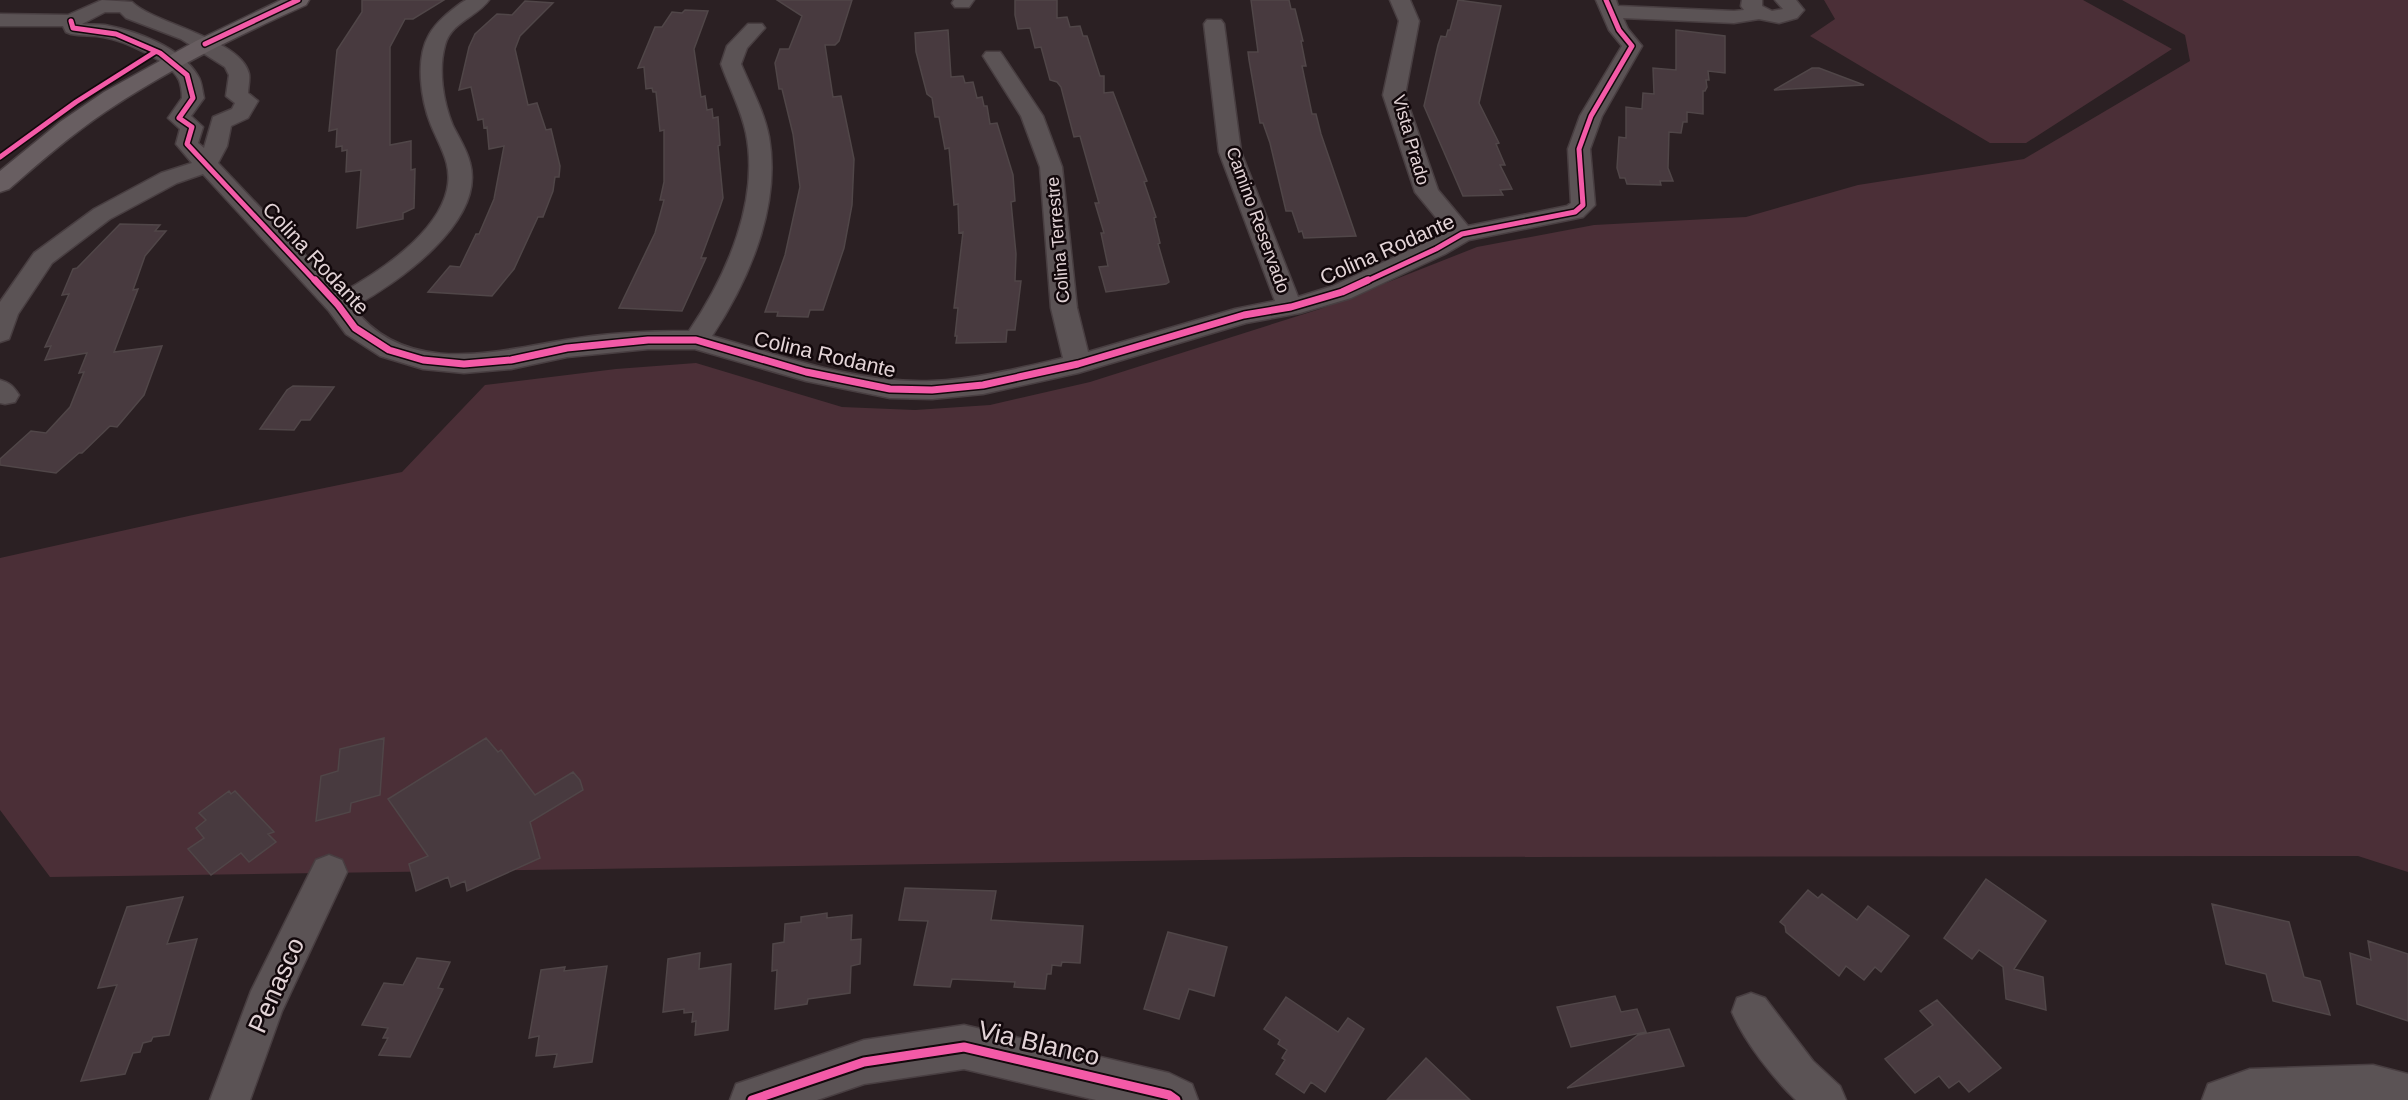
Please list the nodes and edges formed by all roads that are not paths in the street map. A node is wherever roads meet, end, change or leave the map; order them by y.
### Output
1 (265, 0) edge
2 (298, 0) edge
3 (479, 0) edge
4 (1400, 0) edge
5 (1785, 0) edge
6 (1608, 5) edge
7 (1756, 6) edge
8 (0, 10) edge
9 (92, 10) junction
10 (0, 20) edge
11 (71, 21) junction
12 (1214, 24) dead end
13 (755, 28) dead end
14 (197, 40) junction
15 (164, 57) junction
16 (993, 57) dead end
17 (221, 122) junction
18 (192, 127) junction
19 (0, 157) edge
20 (206, 166) junction
21 (0, 184) edge
22 (1462, 234) junction
23 (338, 305) junction
24 (1291, 307) junction
25 (0, 333) edge
26 (696, 340) junction
27 (1078, 364) junction
28 (329, 872) dead end
29 (1751, 1011) dead end
30 (2408, 1096) edge
31 (230, 1100) edge
32 (752, 1100) edge
33 (1176, 1100) edge
34 (1826, 1100) edge
35 (2224, 1100) edge

1 - 14 main road
2 - 14 main road
3 - 23 street
4 - 22 street, Vista Prado
5 - 7 street, Colina Rodante
6 - 7 street, Colina Rodante
6 - 22 street, Colina Rodante
8 - 9 street
9 - 11 street
9 - 14 street
10 - 11 street
11 - 15 street
12 - 24 street, Camino Reservado
13 - 26 street
14 - 15 main road
14 - 17 street
15 - 18 street, Colina Rodante
15 - 19 main road
15 - 21 main road
16 - 27 street, Colina Terrestre
17 - 18 street
17 - 20 street
18 - 20 street, Colina Rodante
20 - 23 street, Colina Rodante
20 - 25 street
22 - 24 street, Colina Rodante
23 - 26 street, Colina Rodante
24 - 27 street, Colina Rodante
26 - 27 street, Colina Rodante
28 - 31 street, Penasco
29 - 34 street
30 - 35 street
32 - 33 street, Via Blanco

